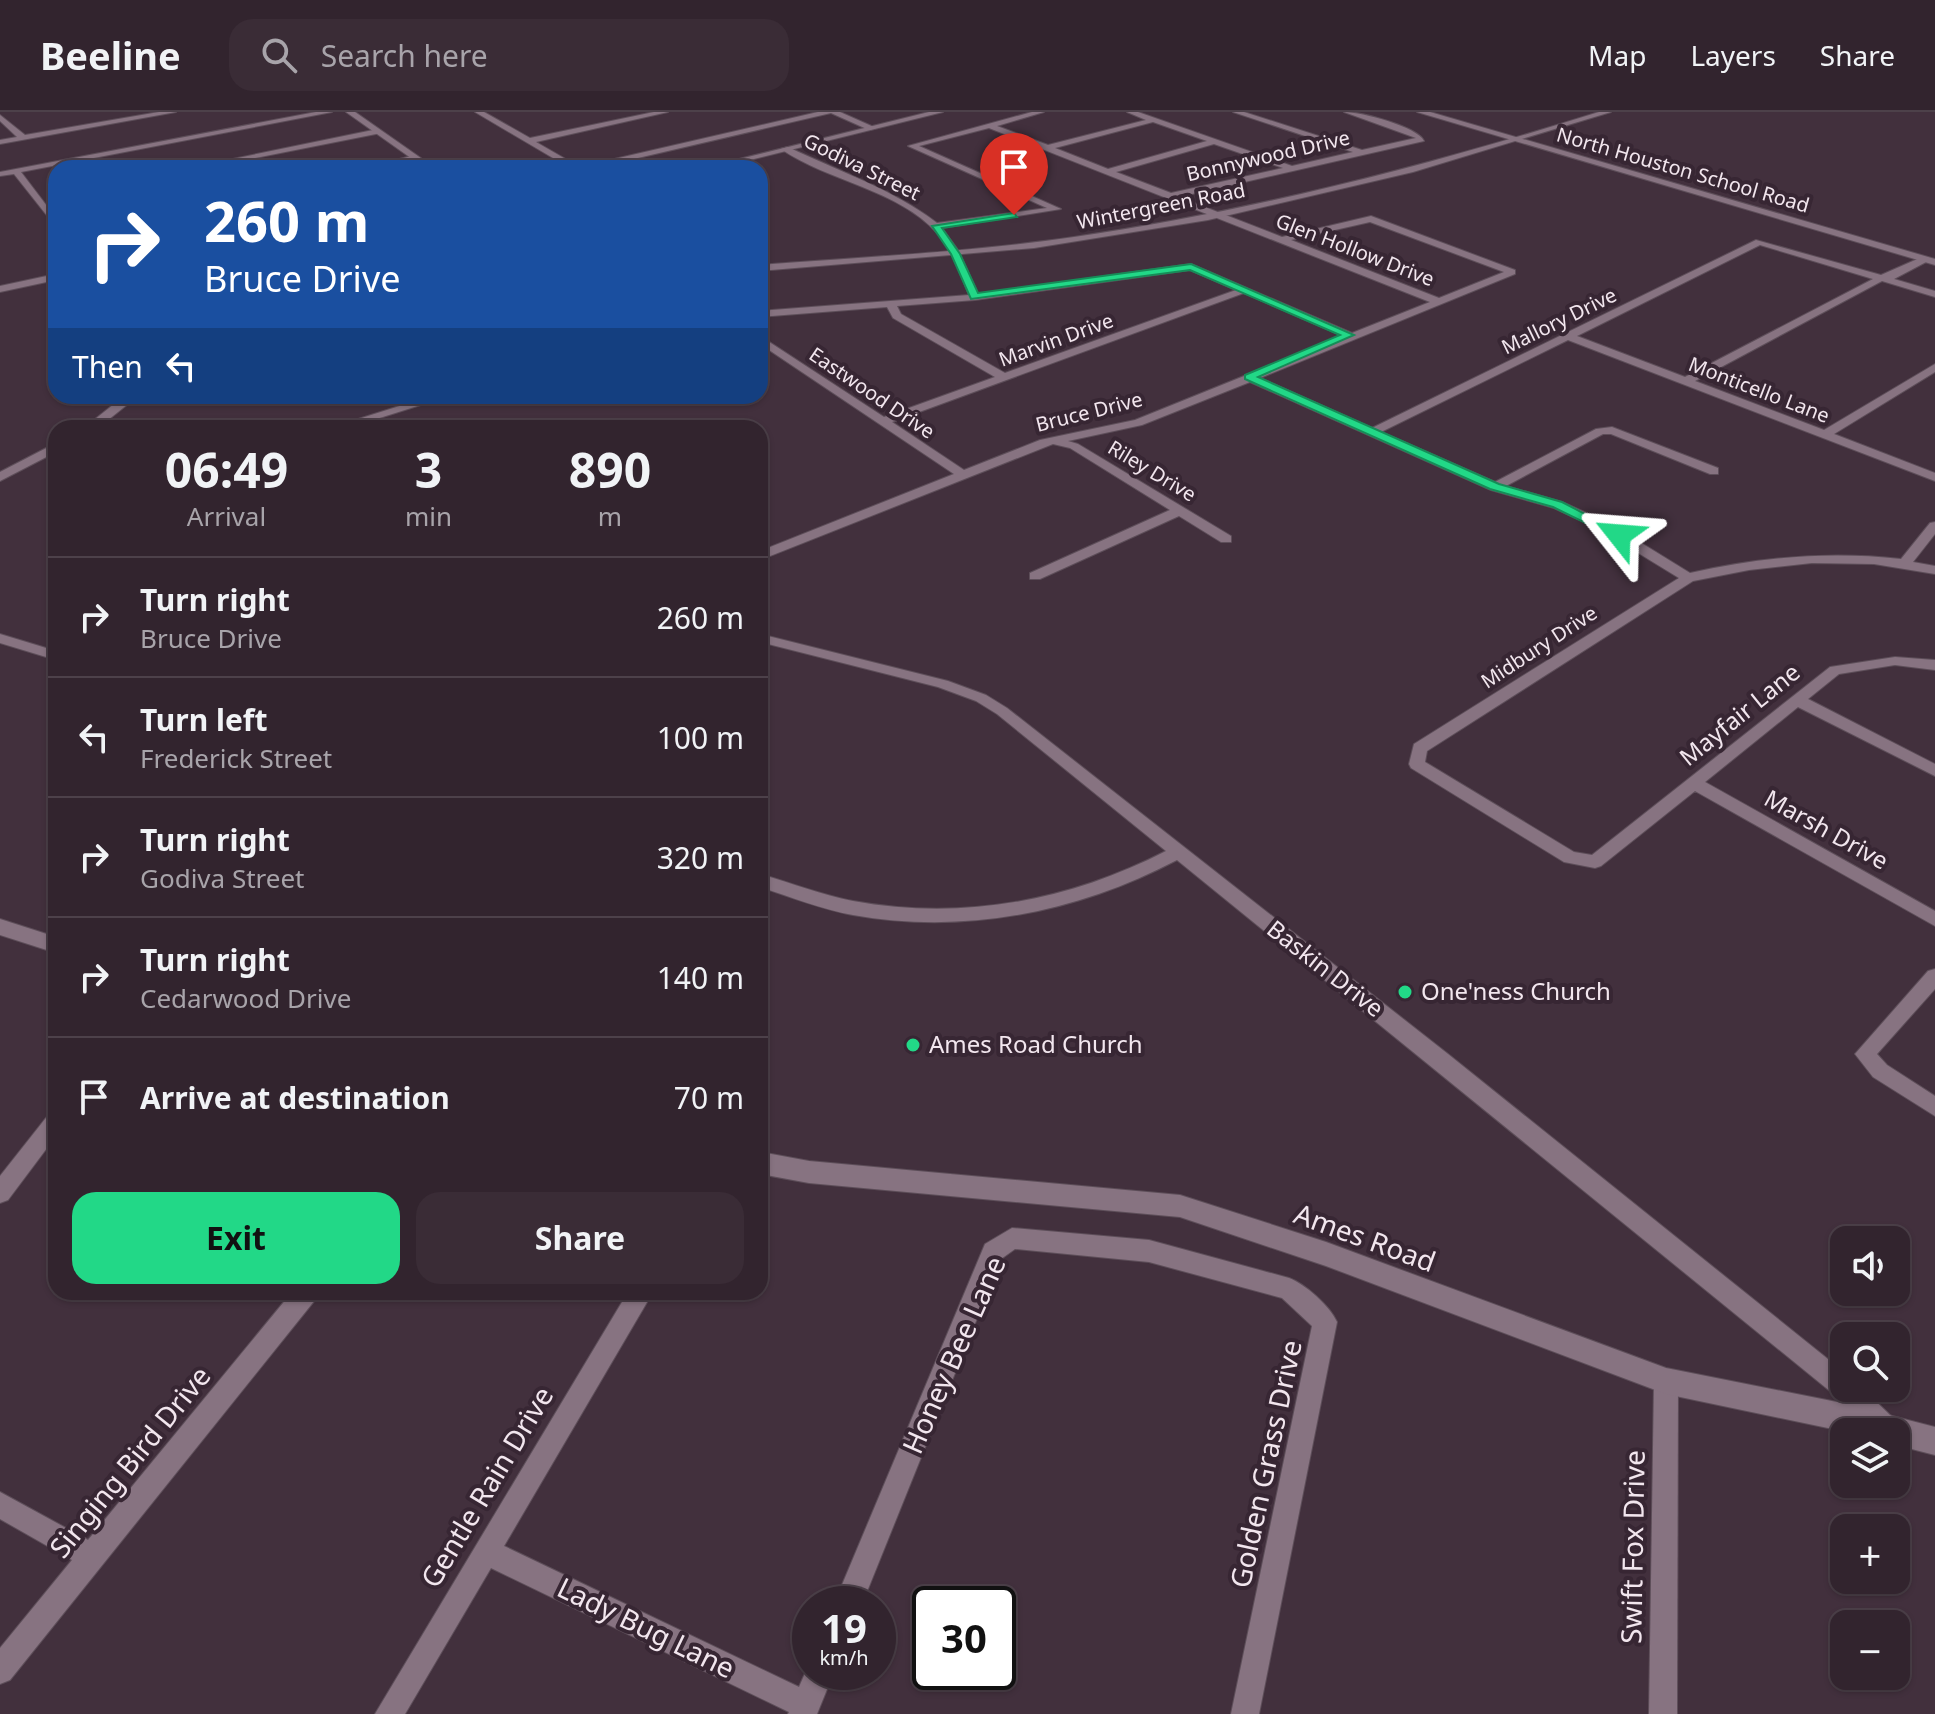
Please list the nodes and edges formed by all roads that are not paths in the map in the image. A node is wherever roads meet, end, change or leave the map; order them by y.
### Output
1 (113, 112) edge
2 (172, 112) edge
3 (328, 112) edge
4 (350, 112) edge
5 (503, 112) edge
6 (664, 112) edge
7 (831, 112) edge
8 (939, 112) edge
9 (1040, 112) edge
10 (1131, 112) edge
11 (1237, 112) edge
12 (1348, 112) edge
13 (1421, 112) edge
14 (1442, 112) edge
15 (1607, 112) edge
16 (482, 114) edge
17 (0, 117) edge
18 (1153, 120) junction
19 (122, 121) junction
20 (989, 125) junction
21 (872, 128) junction
22 (378, 131) junction
23 (23, 138) junction
24 (1529, 138) junction
25 (1513, 139) junction
26 (528, 141) junction
27 (1215, 141) junction
28 (0, 142) edge
29 (1046, 148) junction
30 (785, 149) junction
31 (1363, 153) junction
32 (416, 157) junction
33 (74, 160) edge
34 (233, 160) edge
35 (402, 160) edge
36 (420, 160) edge
37 (562, 160) edge
38 (619, 160) edge
39 (740, 160) edge
40 (48, 165) edge
41 (1294, 169) junction
42 (16, 171) junction
43 (1107, 172) junction
44 (0, 174) edge
45 (1170, 196) junction
46 (48, 209) edge
47 (1215, 214) junction
48 (936, 226) junction
49 (1281, 240) junction
50 (955, 254) junction
51 (1928, 256) edge
52 (768, 267) edge
53 (1881, 278) junction
54 (48, 279) edge
55 (0, 289) edge
56 (1244, 290) junction
57 (1935, 294) edge
58 (975, 297) junction
59 (1440, 302) junction
60 (890, 303) junction
61 (768, 313) edge
62 (1349, 335) junction
63 (1571, 337) junction
64 (768, 344) edge
65 (1935, 367) edge
66 (1249, 377) junction
67 (1005, 378) junction
68 (1686, 381) junction
69 (122, 404) edge
70 (416, 404) edge
71 (100, 420) edge
72 (363, 420) edge
73 (881, 422) junction
74 (1374, 431) junction
75 (1825, 435) junction
76 (1056, 441) junction
77 (48, 453) edge
78 (1714, 471) dead end
79 (964, 475) junction
80 (0, 477) edge
81 (1935, 477) edge
82 (1495, 487) junction
83 (1179, 511) junction
84 (1935, 526) edge
85 (1226, 539) dead end
86 (768, 553) edge
87 (1906, 562) junction
88 (1935, 570) edge
89 (1035, 576) dead end
90 (1688, 578) junction
91 (0, 638) edge
92 (768, 640) edge
93 (48, 653) edge
94 (1935, 665) edge
95 (1797, 700) junction
96 (1935, 771) edge
97 (1694, 783) junction
98 (1176, 853) junction
99 (1595, 862) joint
100 (768, 882) edge
101 (1935, 919) edge
102 (0, 927) edge
103 (48, 942) edge
104 (1935, 976) edge
105 (1935, 1107) edge
106 (48, 1130) edge
107 (768, 1164) edge
108 (0, 1193) edge
109 (1149, 1251) joint
110 (301, 1300) edge
111 (636, 1300) edge
112 (1830, 1377) edge
113 (1666, 1381) junction
114 (1858, 1402) edge
115 (1841, 1418) edge
116 (1874, 1418) edge
117 (1910, 1434) edge
118 (1935, 1441) edge
119 (0, 1505) edge
120 (486, 1551) junction
121 (92, 1557) junction
122 (855, 1586) edge
123 (0, 1670) edge
124 (812, 1690) edge
125 (804, 1710) edge
126 (389, 1714) edge
127 (1245, 1714) edge
128 (1663, 1714) edge

1 - 19 street
2 - 19 street
3 - 33 street
4 - 22 street
5 - 16 street
6 - 26 street
7 - 21 street
7 - 38 street
8 - 21 street
9 - 20 street
10 - 18 street
11 - 31 street
12 - 31 street, Bonnywood Drive
13 - 25 street, North Houston School Road
14 - 24 street, North Houston School Road
15 - 24 street
16 - 26 street
17 - 23 street
18 - 27 street
18 - 29 street
19 - 23 street
20 - 29 street, Glen Hollow Drive
20 - 48 street
21 - 30 street
22 - 32 street
22 - 34 street
23 - 28 street
24 - 25 street
24 - 51 street, North Houston School Road
25 - 47 street, Wintergreen Road
25 - 51 street, North Houston School Road
26 - 37 street
27 - 41 street
27 - 43 street
29 - 43 street, Glen Hollow Drive
30 - 39 street
30 - 48 street, Godiva Street
31 - 41 street, Bonnywood Drive
32 - 35 street
32 - 36 street
40 - 42 street
41 - 45 street, Bonnywood Drive
42 - 44 street
42 - 46 street
43 - 45 street, Glen Hollow Drive
45 - 47 street, Glen Hollow Drive
47 - 49 street, Glen Hollow Drive
47 - 50 street, Wintergreen Road
48 - 50 street, Godiva Street
49 - 59 street, Glen Hollow Drive
49 - 59 street, Bruce Drive
50 - 52 street, Wintergreen Road
50 - 58 street, Godiva Street
51 - 53 street
53 - 57 street
53 - 63 street, Mallory Drive
53 - 68 street
54 - 55 street
56 - 58 street
56 - 62 street
56 - 67 street, Marvin Drive
58 - 60 street
59 - 62 street, Bruce Drive
60 - 61 street
60 - 67 street
62 - 66 street, Bruce Drive
63 - 68 street, Monticello Lane
63 - 74 street, Mallory Drive
64 - 73 street, Eastwood Drive
65 - 75 street
66 - 74 street
66 - 76 street, Bruce Drive
67 - 73 street, Marvin Drive
68 - 75 street, Monticello Lane
69 - 71 street
70 - 72 street
73 - 79 street, Eastwood Drive
74 - 82 street
75 - 81 street, Monticello Lane
76 - 79 street, Bruce Drive
76 - 83 street, Riley Drive
77 - 80 street
78 - 82 street
79 - 86 street, Bruce Drive
82 - 90 street
83 - 85 street, Riley Drive
83 - 89 street
84 - 87 street
87 - 88 street, Midbury Drive
87 - 90 street, Midbury Drive
90 - 99 street, Midbury Drive
91 - 93 street
92 - 98 street, Baskin Drive
94 - 95 street, Mayfair Lane
95 - 96 street
95 - 97 street, Mayfair Lane
97 - 99 street, Mayfair Lane
97 - 101 street, Marsh Drive
98 - 100 street
98 - 112 street, Baskin Drive
102 - 103 street
104 - 105 street
106 - 108 street
107 - 113 street, Ames Road
109 - 122 street, Honey Bee Lane
109 - 127 street, Golden Grass Drive
110 - 121 street, Singing Bird Drive
111 - 120 street, Gentle Rain Drive
113 - 115 street, Ames Road
113 - 128 street, Swift Fox Drive
114 - 116 street, Baskin Drive
117 - 118 street, Ames Road
119 - 121 street
120 - 125 street, Lady Bug Lane
120 - 126 street, Gentle Rain Drive
121 - 123 street, Singing Bird Drive
124 - 125 street

